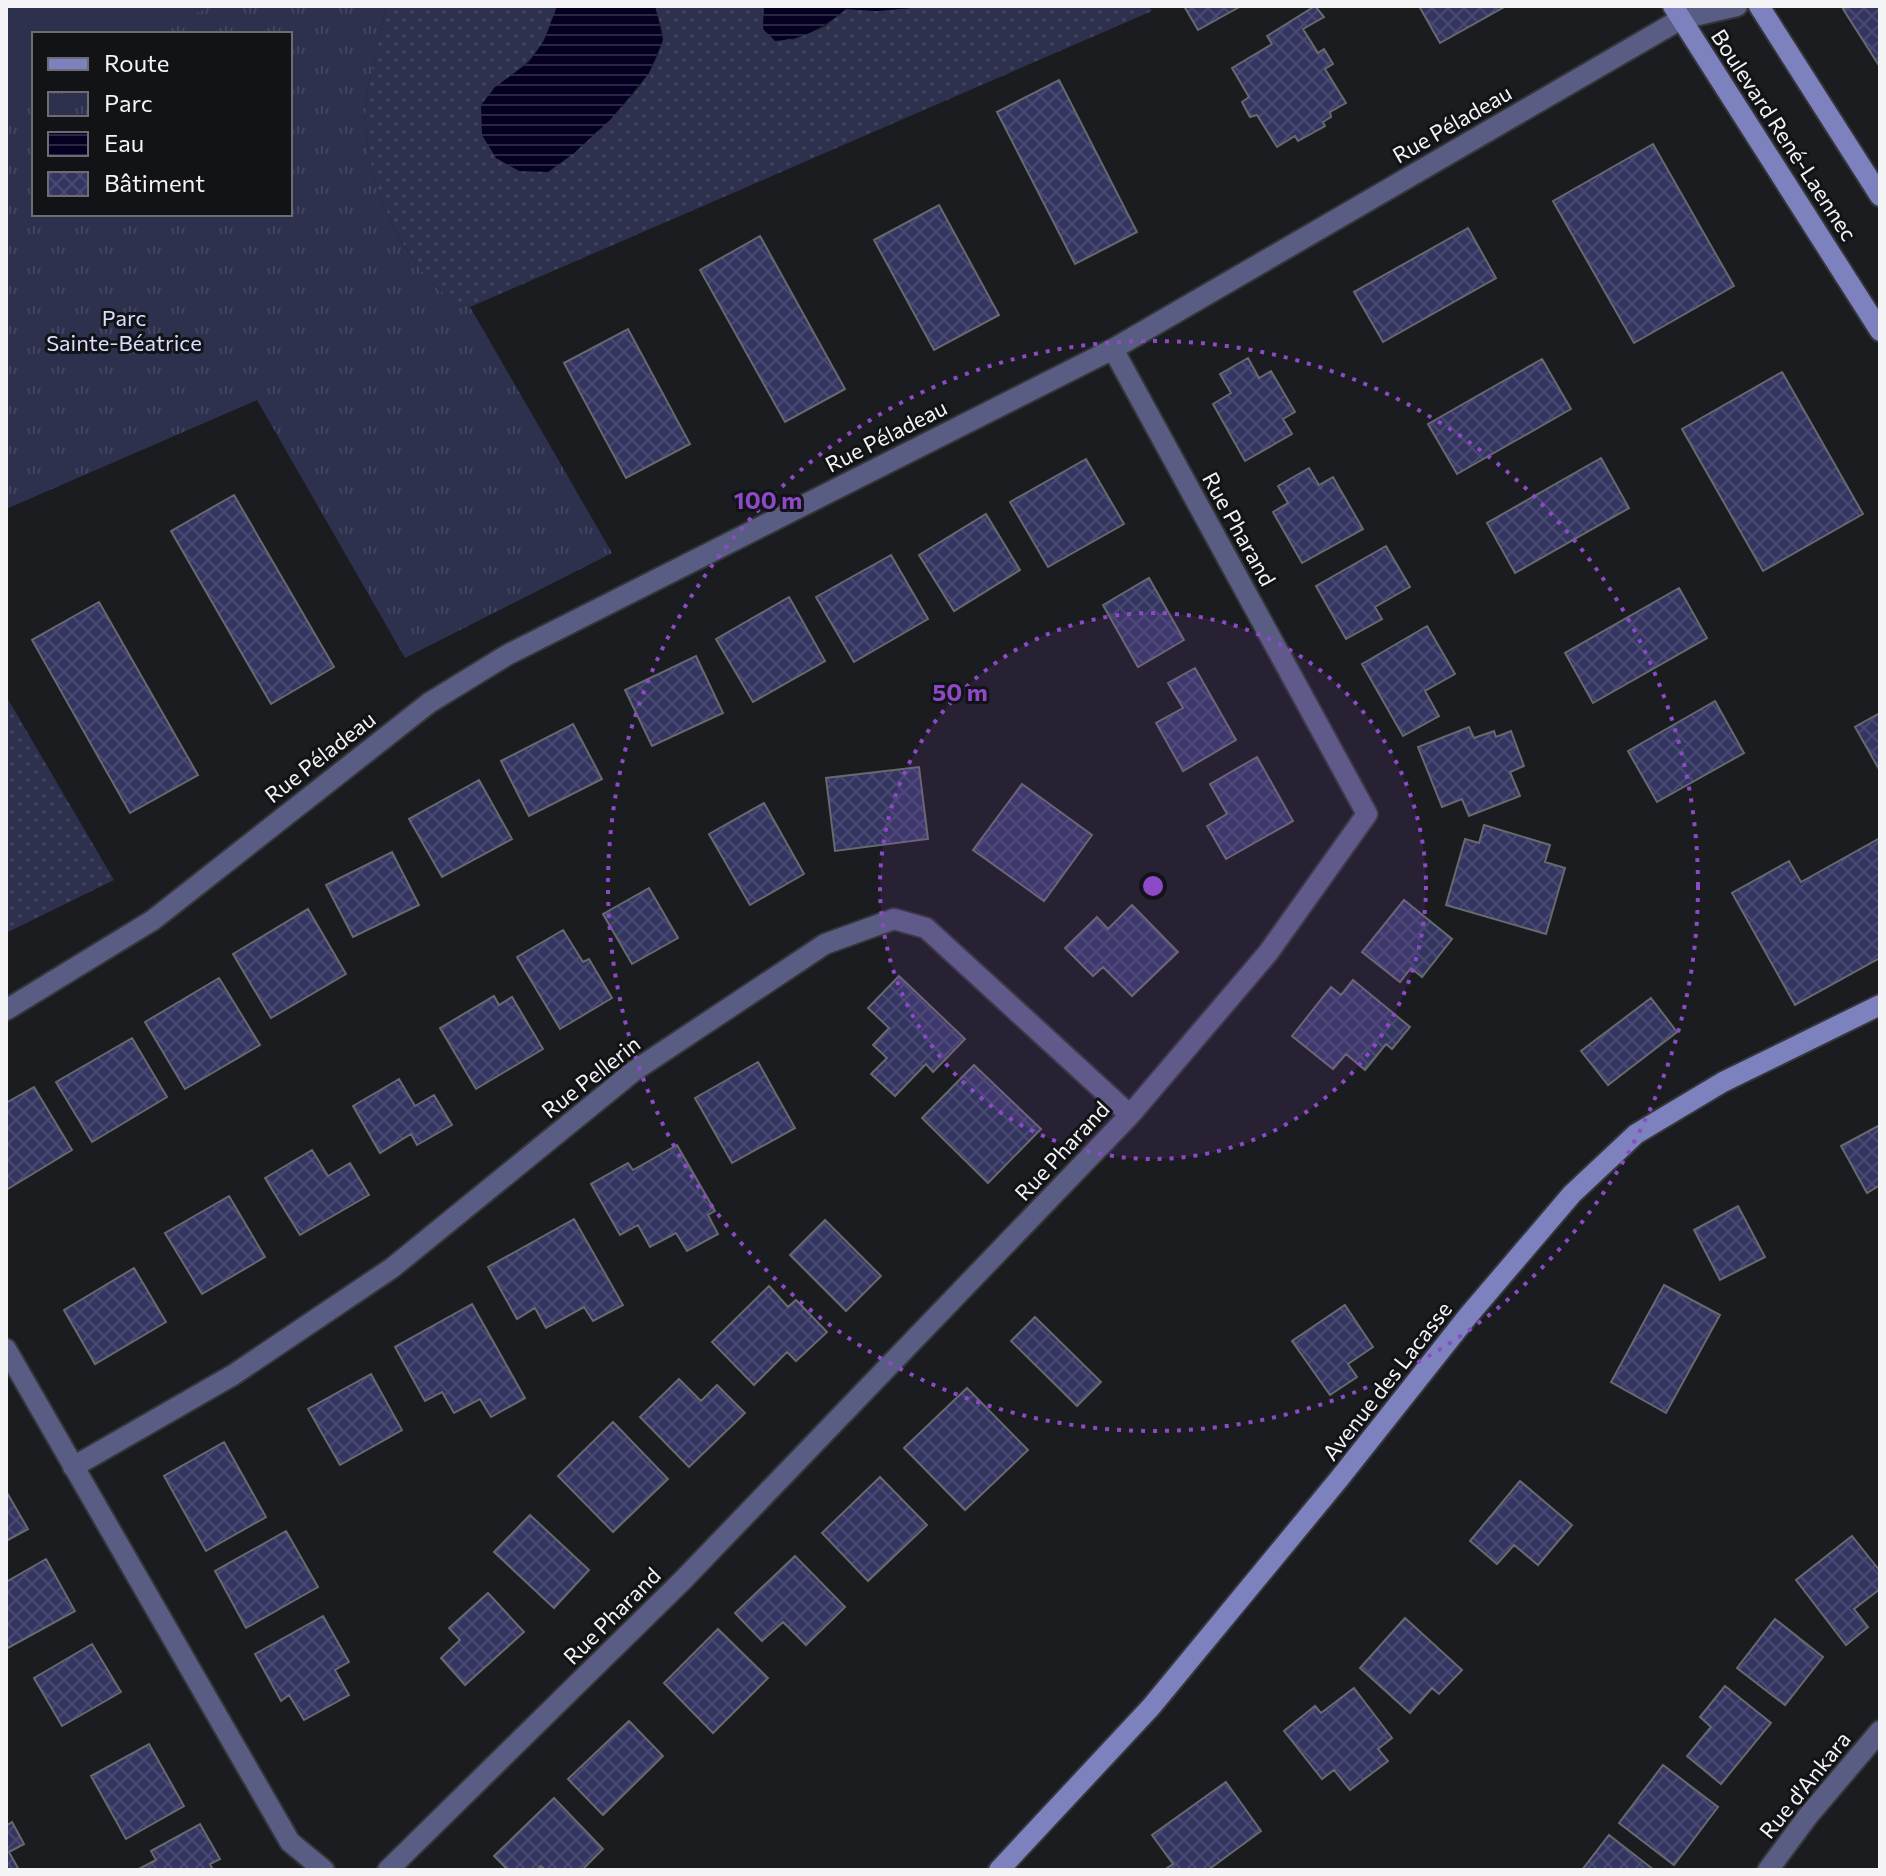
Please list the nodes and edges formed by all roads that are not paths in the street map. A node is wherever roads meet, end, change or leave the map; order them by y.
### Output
1 (1737, 6) edge
2 (1759, 6) edge
3 (1677, 12) edge
4 (1880, 196) edge
5 (1880, 331) edge
6 (1113, 349) junction
7 (1880, 1005) edge
8 (6, 1010) edge
9 (1130, 1115) junction
10 (6, 1349) edge
11 (73, 1467) junction
12 (1880, 1731) edge
13 (324, 1870) edge
14 (388, 1870) edge
15 (999, 1870) edge
16 (1768, 1870) edge

1 - 3 street, Rue Péladeau
2 - 4 street
3 - 5 street, Boulevard René-Laennec
3 - 6 street, Rue Péladeau
6 - 8 street, Rue Péladeau
6 - 9 street, Rue Pharand
7 - 15 street, Avenue des Lacasse
9 - 11 street, Rue Pellerin
9 - 14 street, Rue Pharand
10 - 11 street
11 - 13 street
12 - 16 street, Rue d'Ankara

